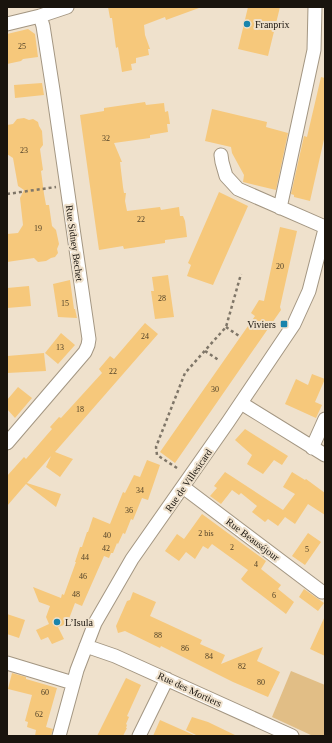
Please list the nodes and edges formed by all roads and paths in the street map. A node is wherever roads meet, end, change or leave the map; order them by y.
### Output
1 (315, 7) edge
2 (63, 8) edge
3 (40, 16) junction
4 (7, 24) edge
5 (221, 155) dead end
6 (59, 186) dead end
7 (7, 194) edge
8 (280, 208) junction
9 (325, 228) edge
10 (241, 274) dead end
11 (226, 327) junction
12 (239, 336) dead end
13 (205, 351) junction
14 (220, 361) dead end
15 (241, 403) junction
16 (325, 419) edge
17 (7, 443) edge
18 (312, 448) junction
19 (325, 456) edge
20 (177, 468) dead end
21 (183, 487) junction
22 (322, 592) dead end
23 (86, 646) junction
24 (7, 663) edge
25 (167, 679) junction
26 (73, 683) junction
27 (59, 736) edge
28 (140, 736) edge
29 (292, 736) edge

1 - 8 street
2 - 3 street
3 - 4 street
3 - 17 street, Rue Sidney Bechet
5 - 8 street
6 - 7 path
8 - 9 street
9 - 15 street, Rue de Villesicard
10 - 11 path
11 - 12 path
11 - 13 path
13 - 14 path
13 - 20 path
15 - 18 street
15 - 21 street, Rue de Villesicard
16 - 18 street
18 - 19 street
21 - 22 street, Rue Beauséjour
21 - 23 street, Rue de Villesicard
23 - 25 street, Rue des Mortiers
23 - 26 street, Rue de Villesicard
24 - 26 street
25 - 28 street
25 - 29 street, Rue des Mortiers
26 - 27 street, Rue de Villesicard

